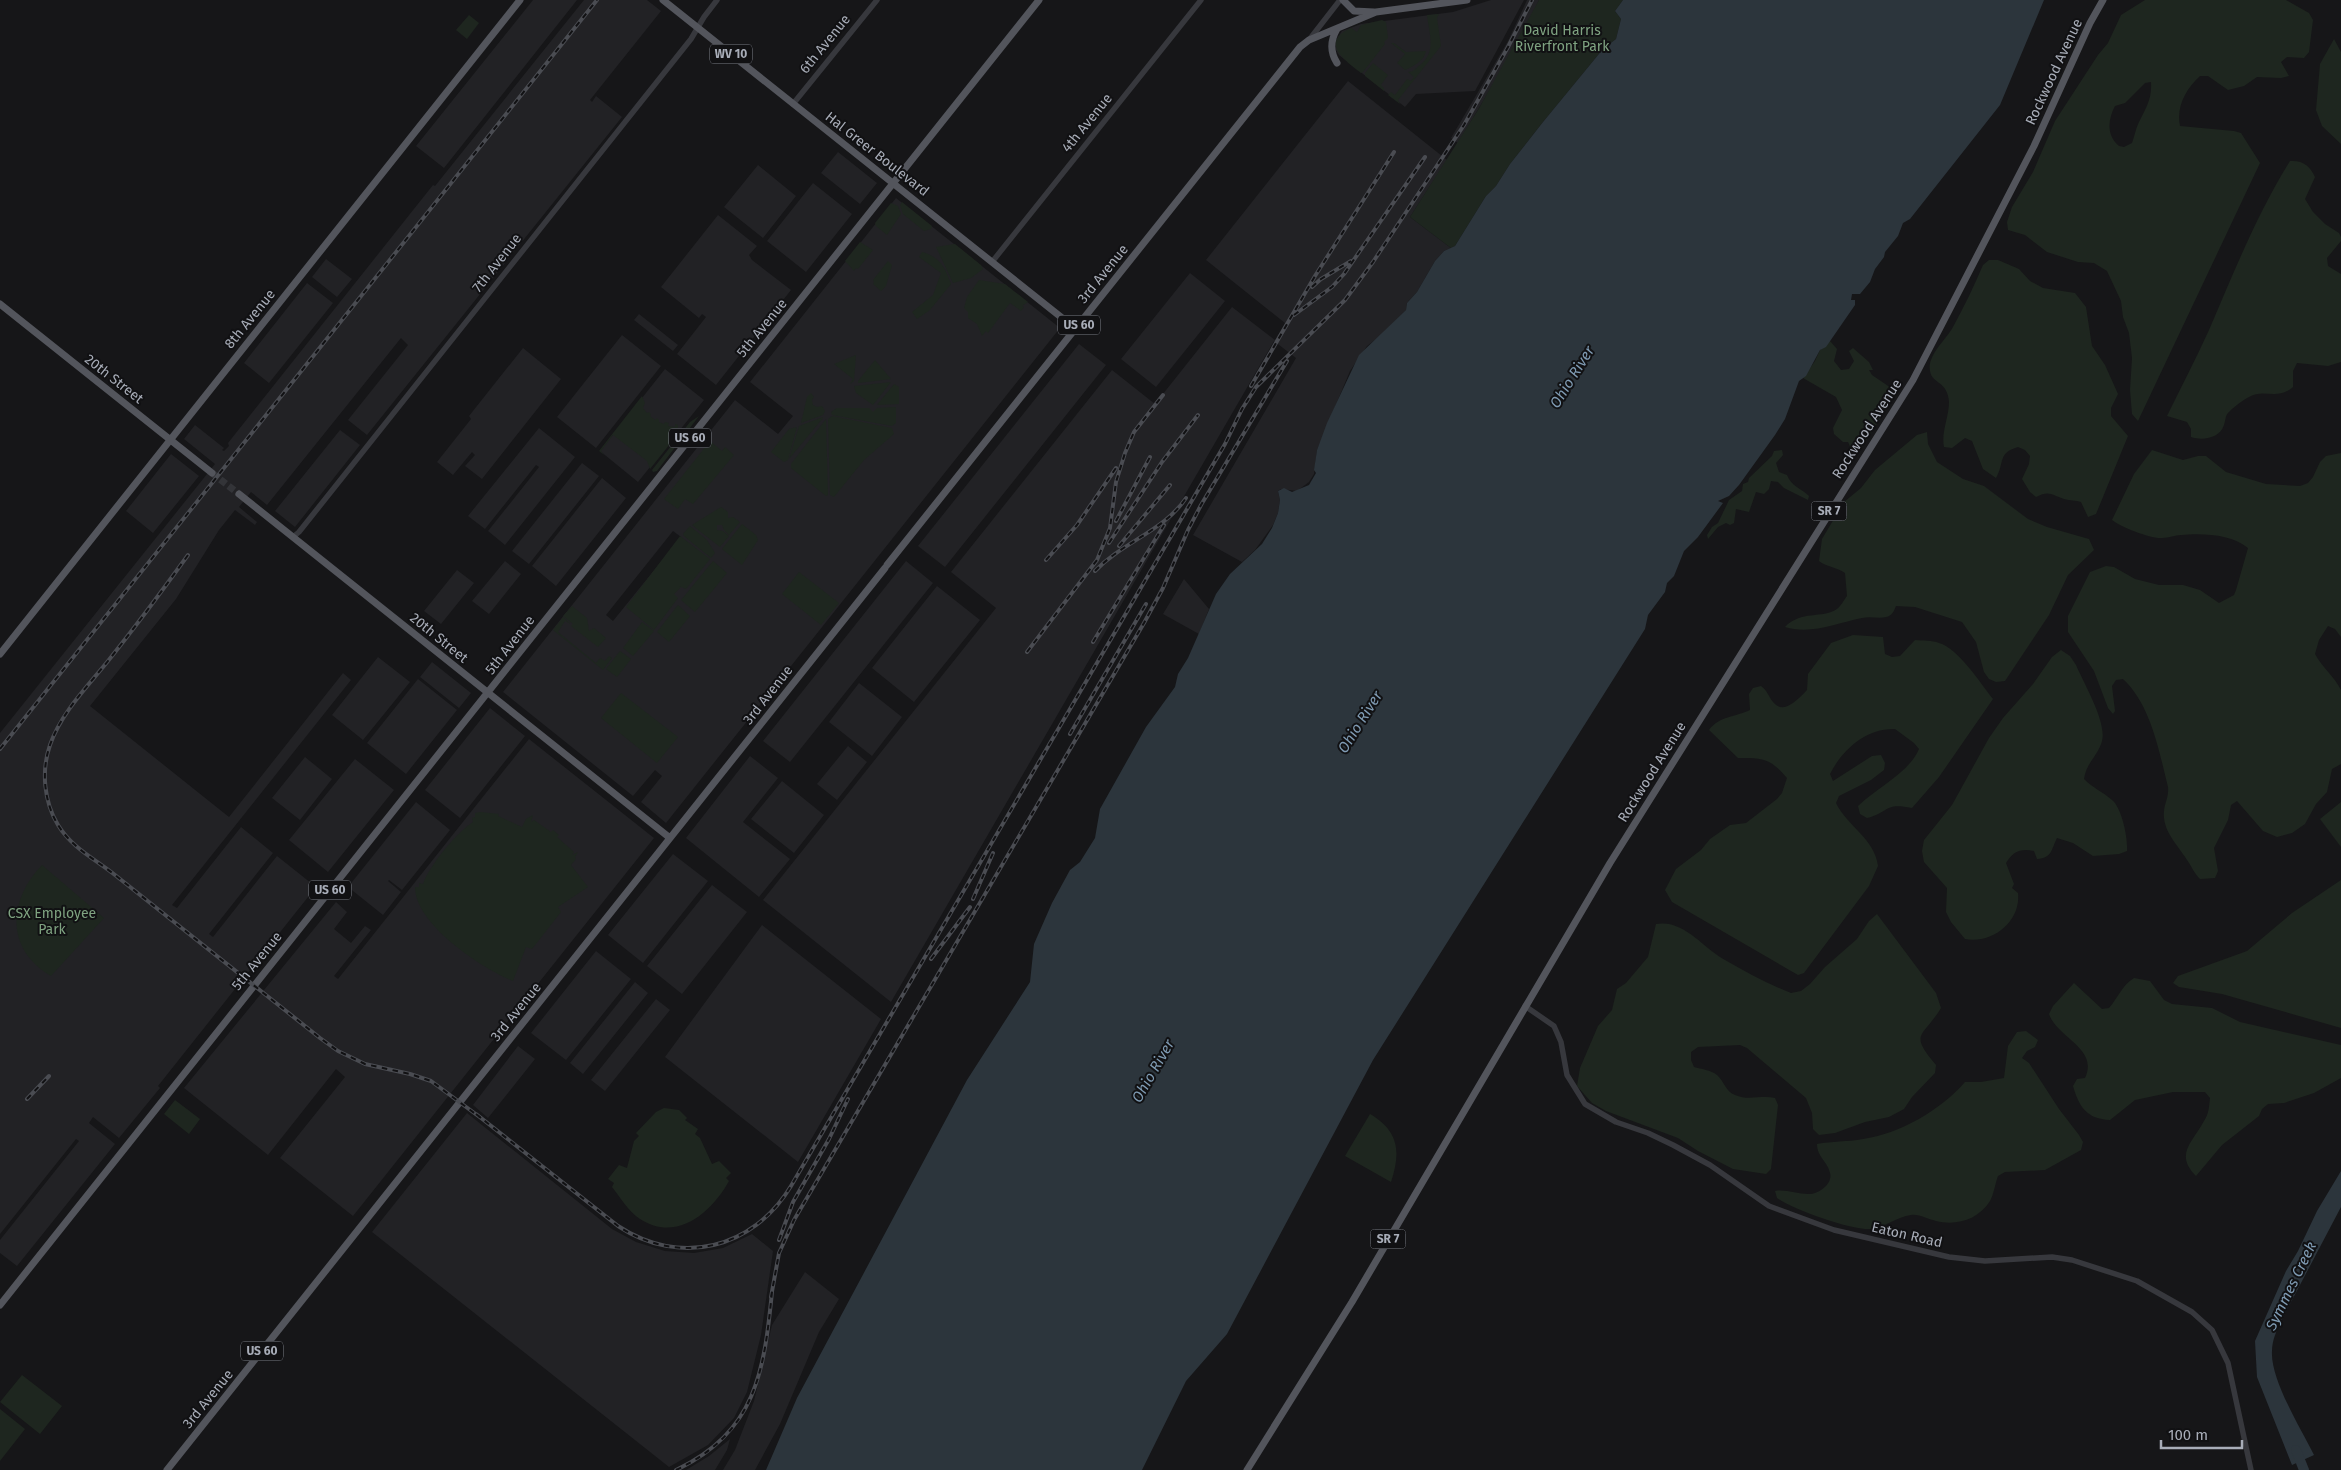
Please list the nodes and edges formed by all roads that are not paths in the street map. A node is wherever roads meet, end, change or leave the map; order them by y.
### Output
1 (520, 0) edge
2 (663, 0) edge
3 (717, 0) edge
4 (877, 0) edge
5 (1039, 0) edge
6 (1200, 0) edge
7 (1341, 0) edge
8 (1467, 0) edge
9 (2103, 0) edge
10 (1376, 12) junction
11 (697, 27) junction
12 (1337, 28) junction
13 (1309, 40) junction
14 (1338, 63) dead end
15 (793, 104) junction
16 (893, 183) junction
17 (992, 262) junction
18 (0, 304) edge
19 (1076, 328) junction
20 (170, 440) junction
21 (212, 473) tunnel mouth
22 (239, 494) tunnel mouth
23 (293, 537) junction
24 (0, 654) edge
25 (487, 693) junction
26 (670, 838) junction
27 (1525, 1006) junction
28 (0, 1305) edge
29 (167, 1470) edge
30 (1247, 1470) edge
31 (2252, 1470) edge

1 - 20 main road, 8th Avenue
2 - 11 main road, Hal Greer Boulevard / WV 10
3 - 11 street, 7th Avenue
4 - 15 street, 6th Avenue
5 - 16 main road, 5th Avenue / US 60
6 - 17 street, 4th Avenue
7 - 10 main road
7 - 13 street, 3rd Avenue
8 - 10 main road, US 60
9 - 27 main road, Rockwood Avenue / SR 7
10 - 12 main road, US 60
11 - 15 main road, Hal Greer Boulevard / WV 10
11 - 23 street, 7th Avenue
12 - 13 main road, US 60
12 - 14 main road
13 - 19 main road, 3rd Avenue / US 60
15 - 16 main road, Hal Greer Boulevard / WV 10
16 - 17 main road, Hal Greer Boulevard / WV 10
16 - 25 main road, 5th Avenue / US 60
17 - 19 main road, Hal Greer Boulevard / WV 10
18 - 20 main road, 20th Street
19 - 26 main road, 3rd Avenue / US 60
20 - 21 main road, 20th Street
20 - 24 main road, 8th Avenue
22 - 23 main road, 20th Street
23 - 25 main road, 20th Street
25 - 26 main road, 20th Street
25 - 28 main road, 5th Avenue / US 60
26 - 29 main road, 3rd Avenue / US 60
27 - 30 main road, SR 7
27 - 31 street, Eaton Road

